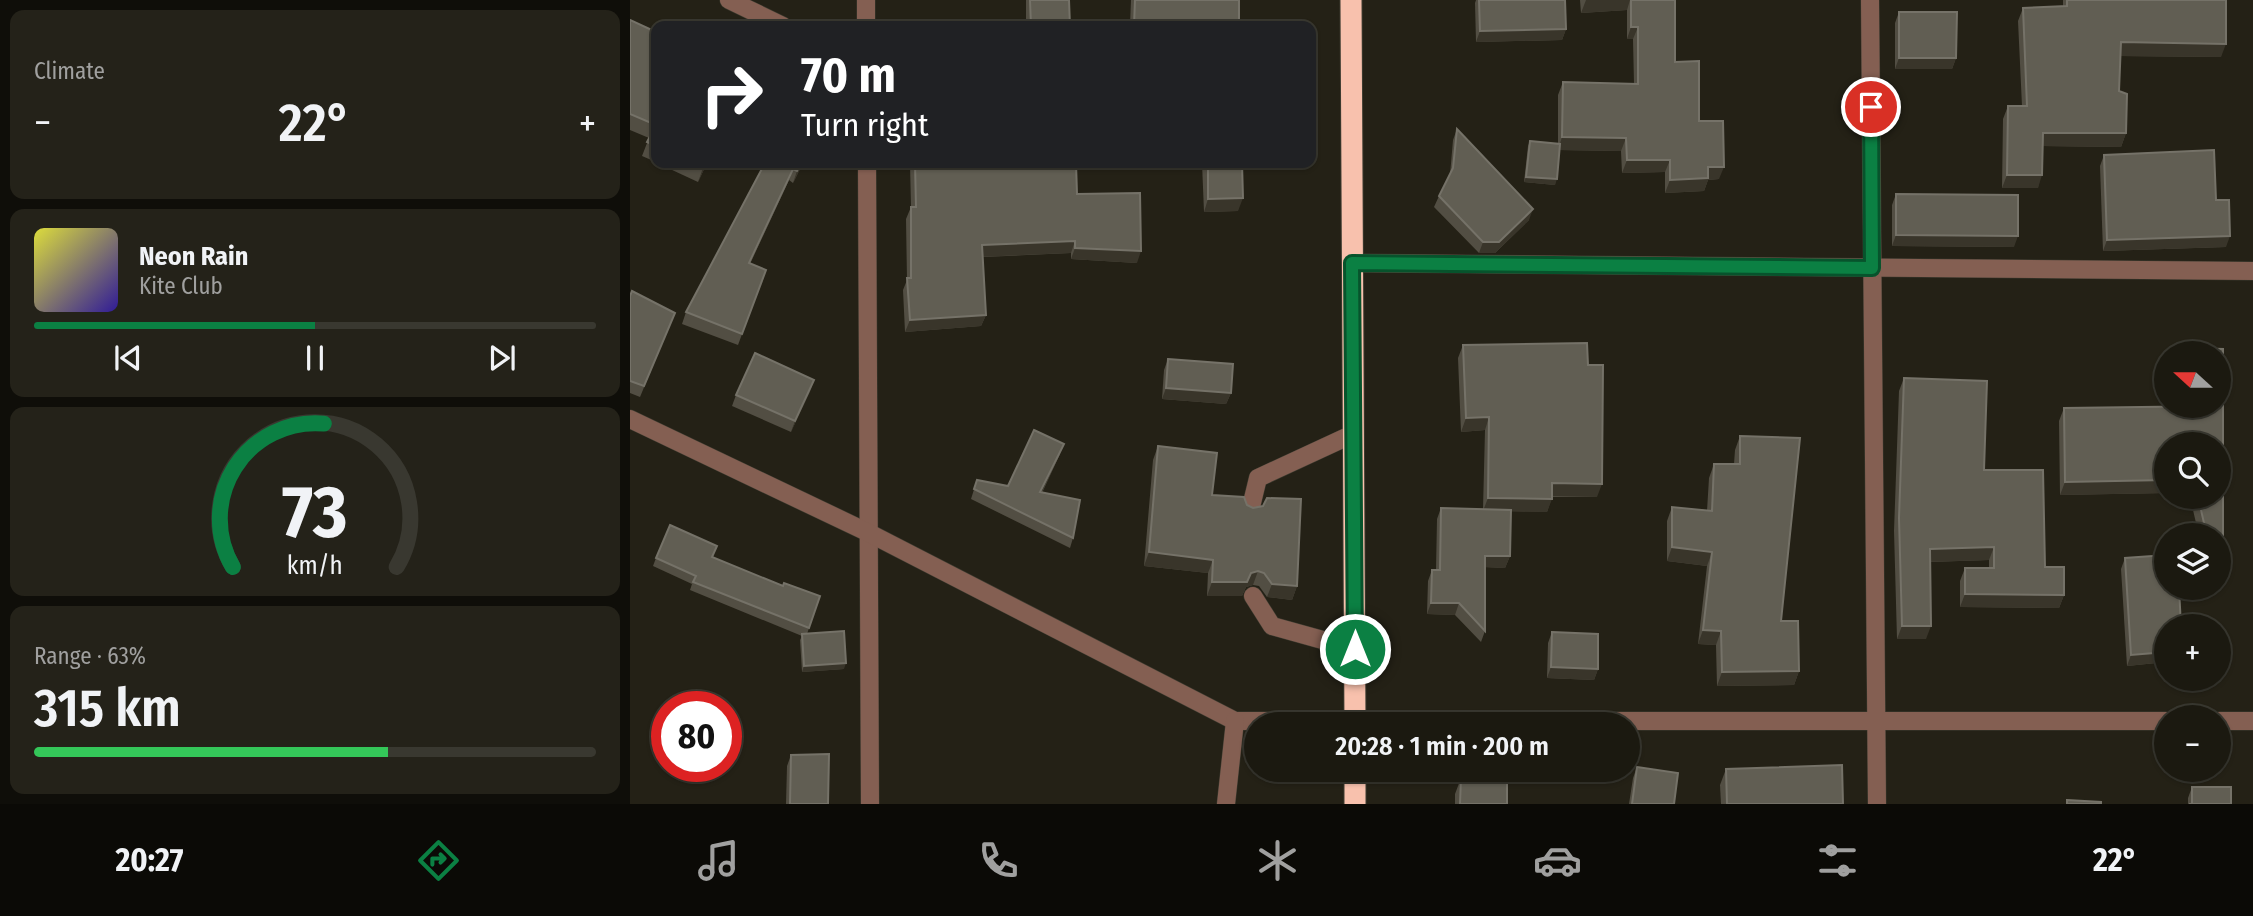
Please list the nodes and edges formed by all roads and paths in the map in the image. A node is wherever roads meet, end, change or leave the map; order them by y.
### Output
1 (729, 0) edge
2 (866, 0) edge
3 (1351, 0) edge
4 (1870, 0) edge
5 (773, 21) edge
6 (866, 21) edge
7 (867, 168) edge
8 (1352, 263) junction
9 (1872, 268) junction
10 (2253, 271) edge
11 (630, 419) edge
12 (1353, 434) junction
13 (1250, 511) edge
14 (869, 533) junction
15 (1253, 596) edge
16 (1355, 649) junction
17 (1355, 712) edge
18 (1876, 720) junction
19 (1235, 721) junction
20 (1244, 721) edge
21 (1640, 721) edge
22 (2154, 721) edge
23 (2231, 721) edge
24 (2253, 721) edge
25 (1355, 782) edge
26 (870, 804) edge
27 (1226, 804) edge
28 (1355, 804) edge
29 (1877, 804) edge

1 - 5 street
2 - 6 street
3 - 8 highway
4 - 9 street
7 - 14 street
8 - 9 street
8 - 12 highway
9 - 10 street
9 - 18 street
11 - 14 street
12 - 13 street
12 - 16 highway
14 - 19 street
14 - 26 street
15 - 16 street
16 - 17 highway
18 - 21 street
18 - 22 street
18 - 29 street
19 - 20 street
19 - 27 street
23 - 24 street
25 - 28 highway

